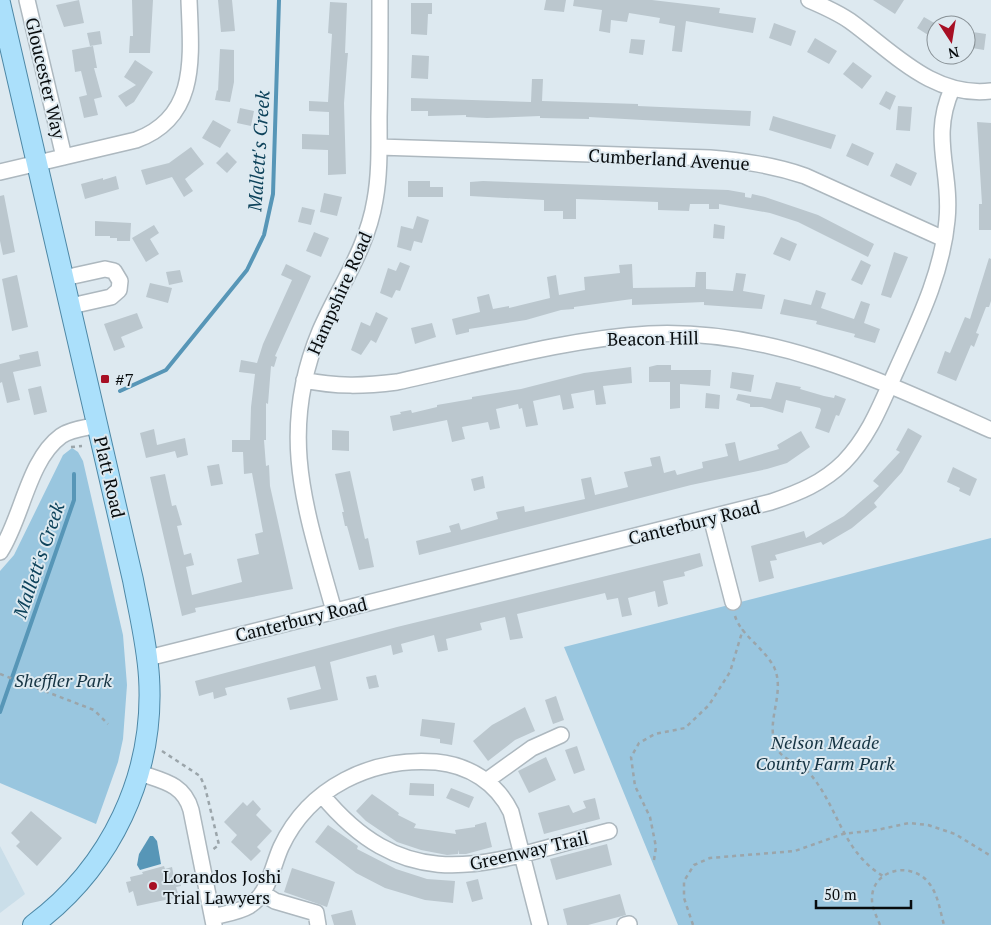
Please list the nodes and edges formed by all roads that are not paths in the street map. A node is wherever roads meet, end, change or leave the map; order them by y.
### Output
1 (27, 0) edge
2 (188, 0) edge
3 (380, 0) edge
4 (809, 0) edge
5 (0, 3) edge
6 (833, 5) edge
7 (952, 89) junction
8 (991, 91) edge
9 (379, 147) junction
10 (64, 157) junction
11 (38, 163) junction
12 (0, 172) edge
13 (944, 239) junction
14 (64, 278) junction
15 (71, 306) junction
16 (304, 380) junction
17 (891, 385) junction
18 (98, 425) junction
19 (991, 430) edge
20 (711, 517) junction
21 (0, 552) edge
22 (733, 602) road end
23 (334, 611) junction
24 (148, 658) junction
25 (561, 735) dead end
26 (140, 773) junction
27 (486, 781) junction
28 (322, 795) junction
29 (609, 830) dead end
30 (523, 853) junction
31 (262, 893) junction
32 (213, 921) edge
33 (33, 925) edge
34 (318, 925) edge
35 (540, 925) edge

1 - 10 street, Gloucester Way
2 - 10 street
3 - 9 street, Hampshire Road
4 - 6 street
5 - 11 main road, Platt Road
6 - 7 street
7 - 8 street
7 - 13 street, Canterbury Road
9 - 13 street, Cumberland Avenue
9 - 16 street, Hampshire Road
10 - 11 street
11 - 12 street
11 - 14 main road, Platt Road
13 - 17 street, Canterbury Road
14 - 15 main road, Platt Road
14 - 15 street
15 - 18 main road, Platt Road
16 - 17 street, Beacon Hill
16 - 23 street, Hampshire Road
17 - 19 street, Beacon Hill
17 - 20 street, Canterbury Road
18 - 21 street
18 - 24 main road, Platt Road
20 - 22 street
20 - 23 street, Canterbury Road
23 - 24 street, Canterbury Road
24 - 26 main road, Platt Road
25 - 27 street
26 - 32 street
26 - 33 main road, Platt Road
27 - 28 street
27 - 30 street
28 - 30 street, Greenway Trail
28 - 31 street
29 - 30 street, Greenway Trail
30 - 35 street
31 - 32 street
31 - 34 street

